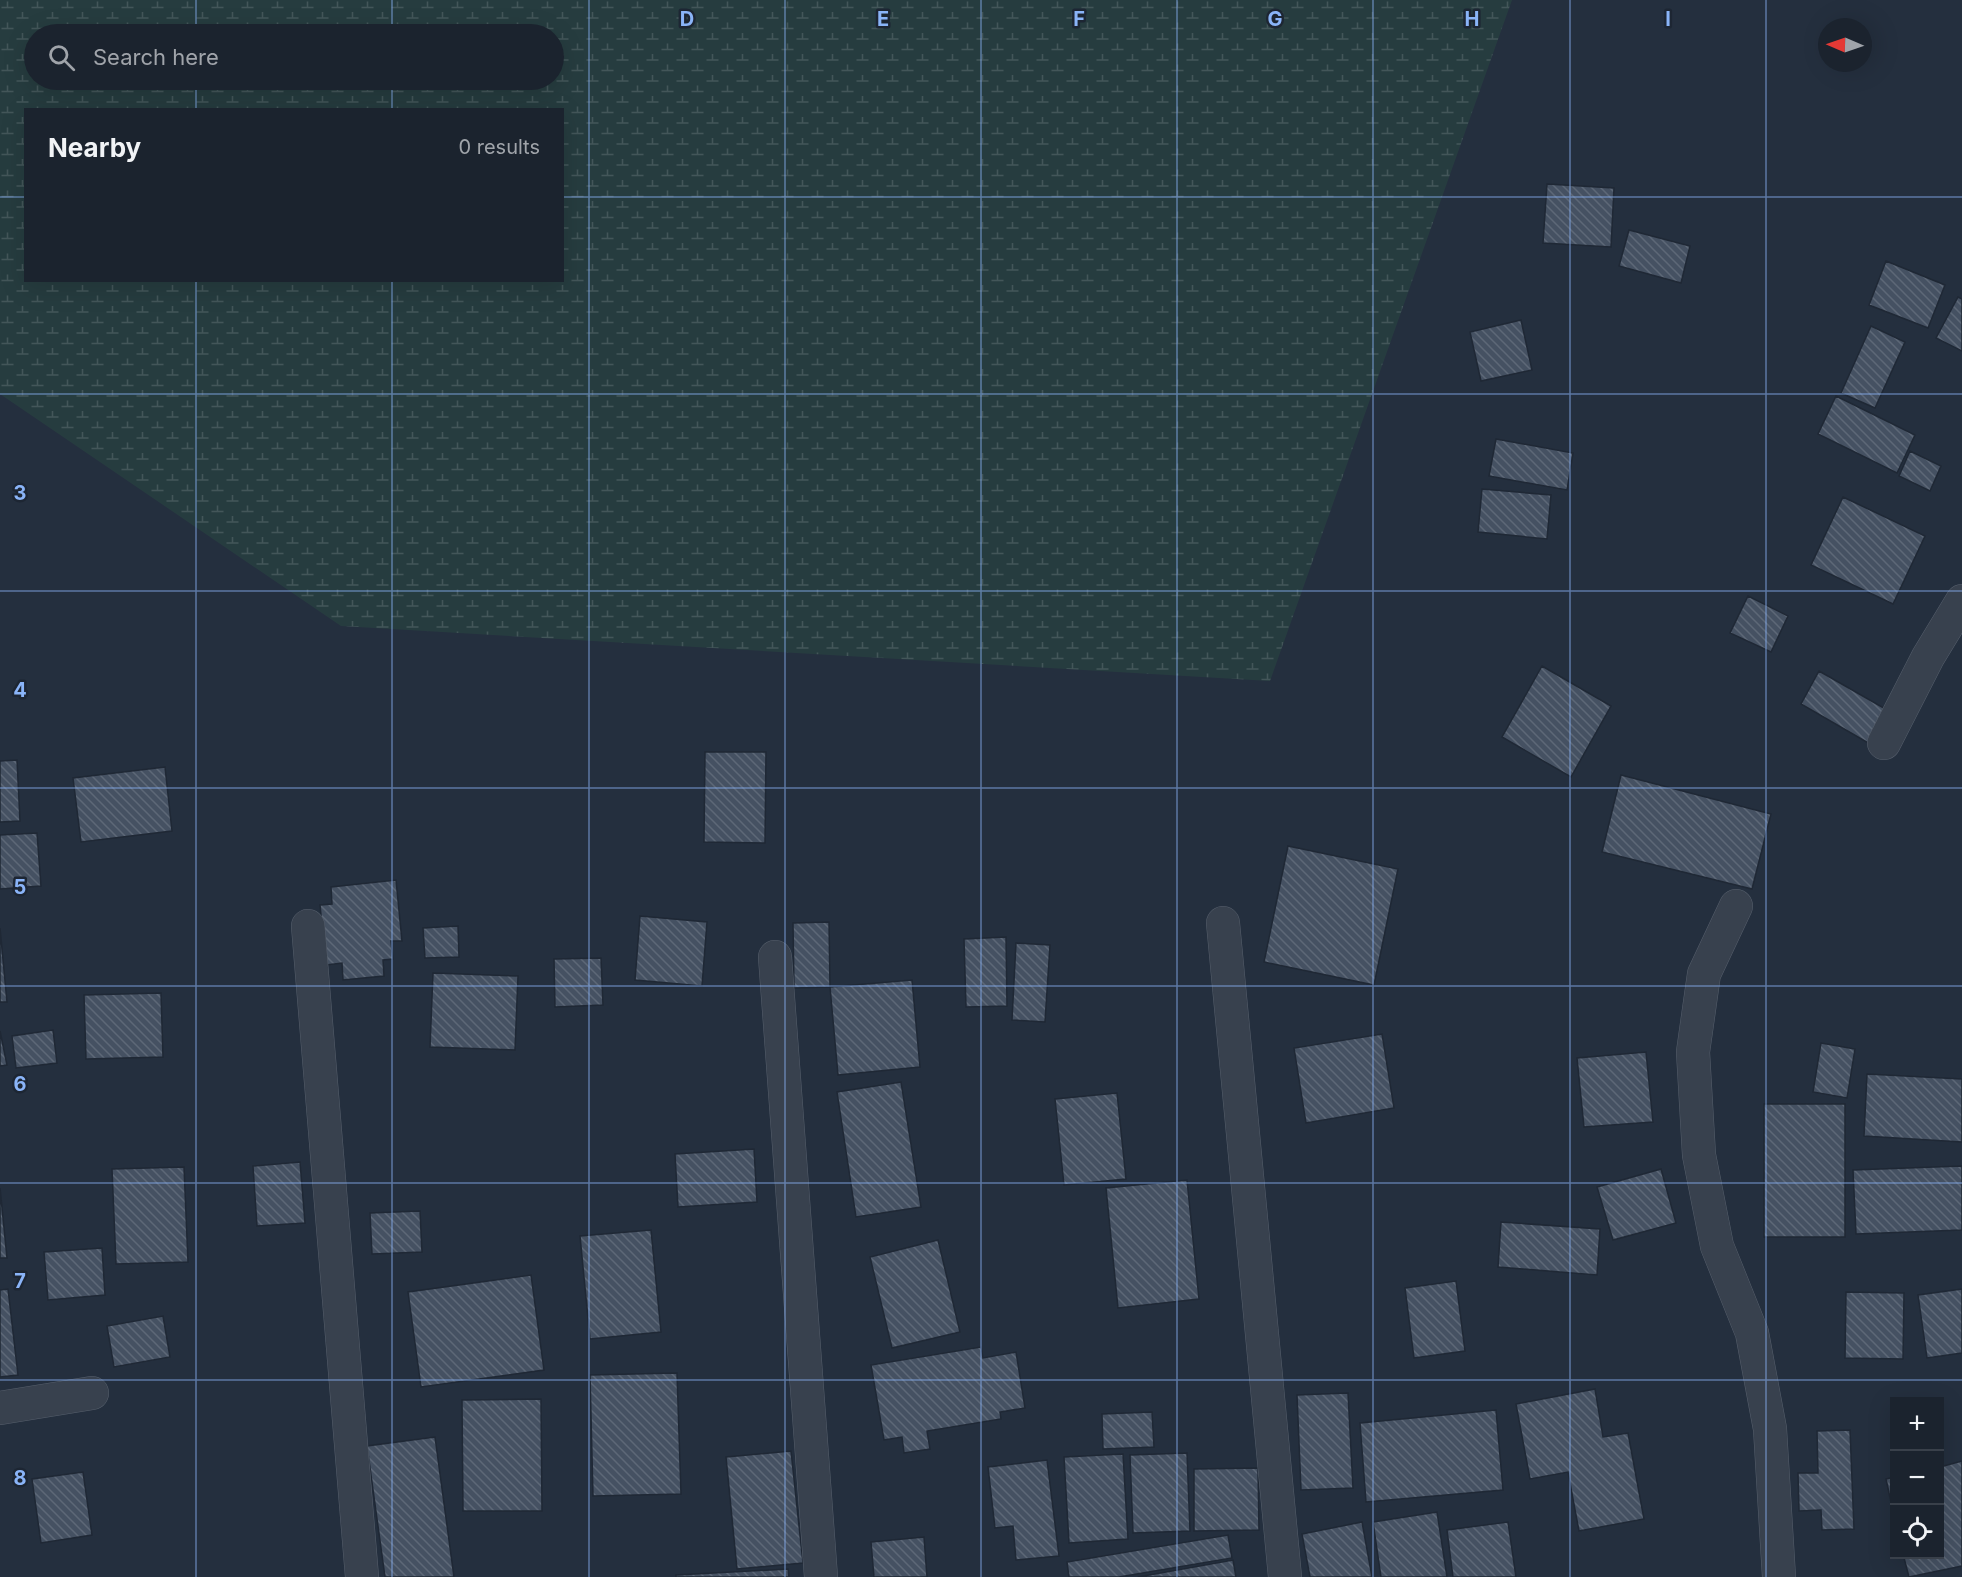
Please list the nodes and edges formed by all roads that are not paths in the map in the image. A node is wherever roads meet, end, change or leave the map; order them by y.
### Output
1 (1962, 601) edge
2 (1884, 742) dead end
3 (1736, 906) dead end
4 (1223, 923) dead end
5 (308, 926) dead end
6 (776, 957) dead end
7 (92, 1393) dead end
8 (0, 1408) edge
9 (362, 1577) edge
10 (821, 1577) edge
11 (1285, 1577) edge
12 (1779, 1577) edge

1 - 2 street
3 - 12 street
4 - 11 street
5 - 9 street
6 - 10 street
7 - 8 street

